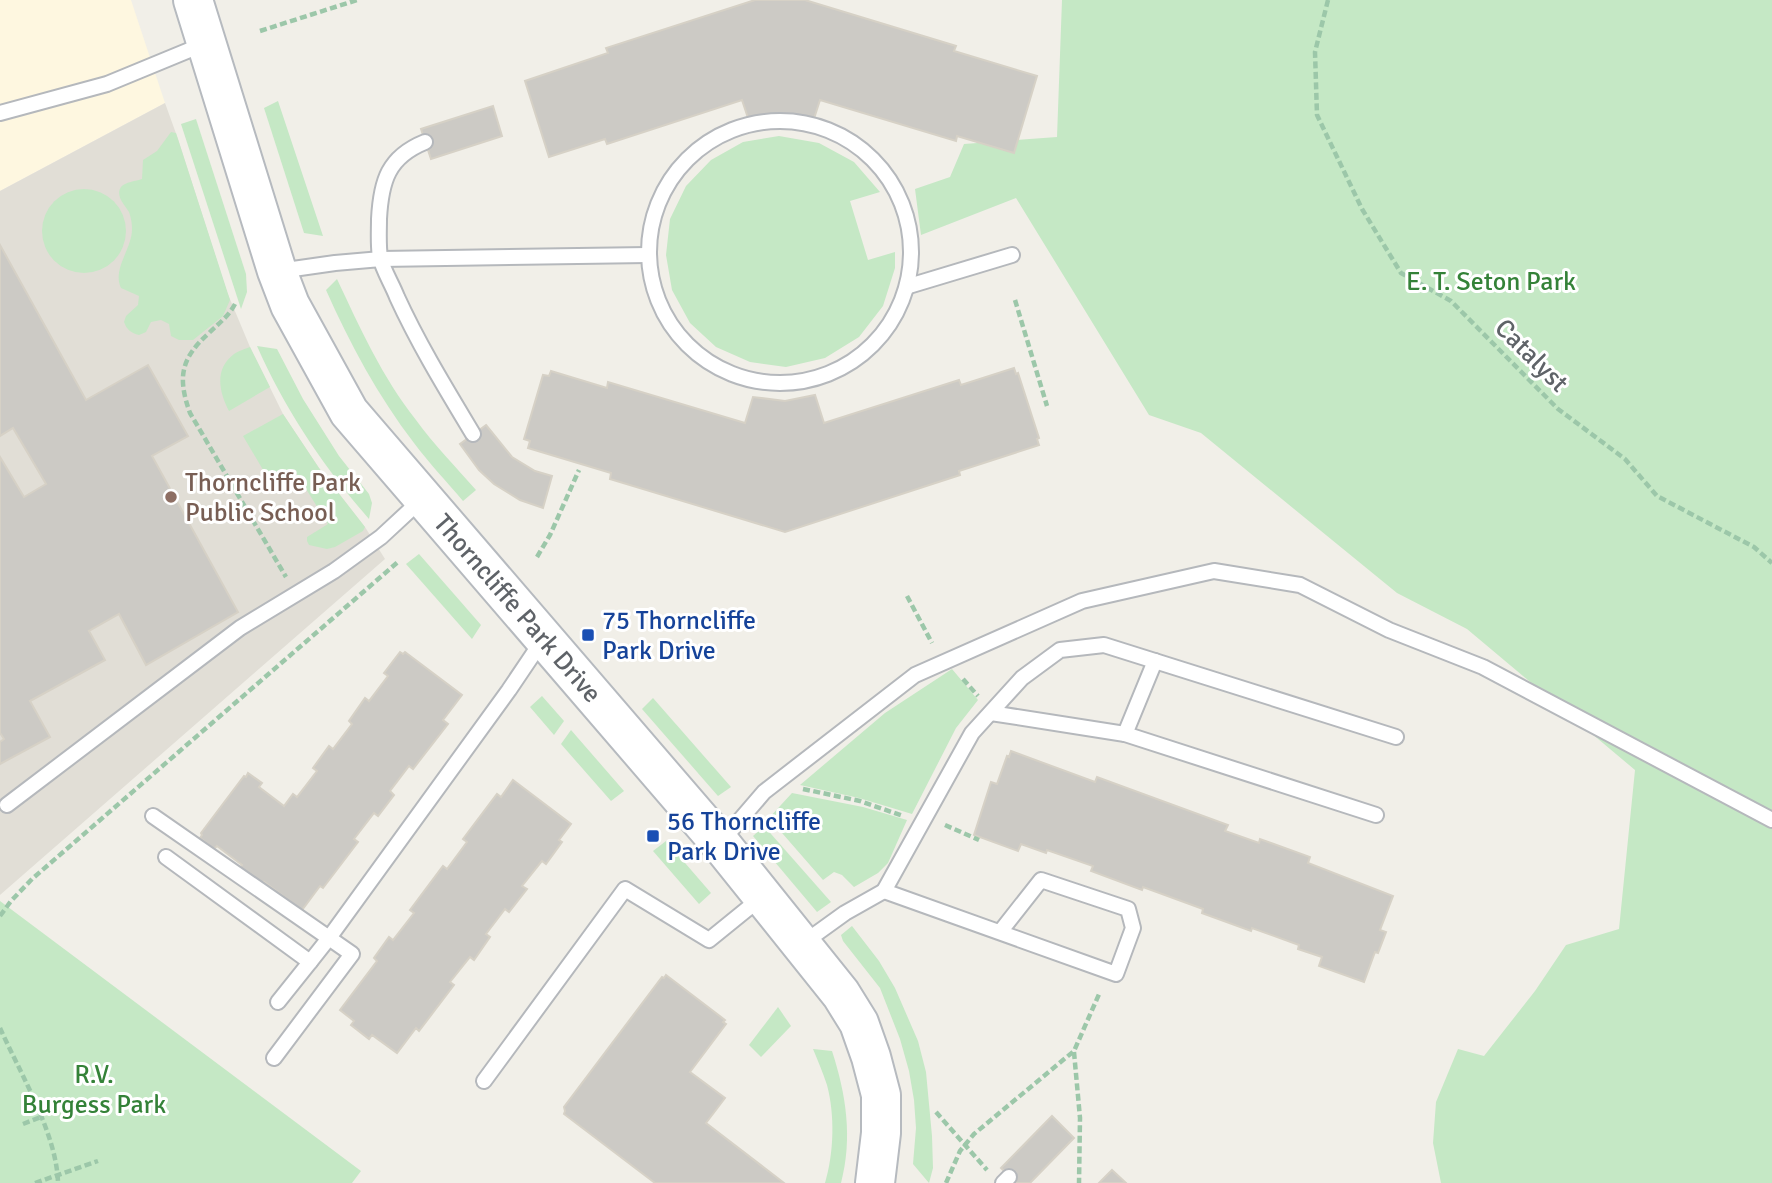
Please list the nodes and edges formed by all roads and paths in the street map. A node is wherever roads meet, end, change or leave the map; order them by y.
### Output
1 (193, 0) edge
2 (357, 0) edge
3 (1328, 0) edge
4 (260, 31) dead end
5 (205, 43) junction
6 (0, 113) edge
7 (425, 142) dead end
8 (648, 254) junction
9 (1012, 254) dead end
10 (381, 259) junction
11 (277, 271) junction
12 (909, 286) junction
13 (1015, 300) dead end
14 (236, 304) dead end
15 (1047, 406) dead end
16 (473, 434) dead end
17 (579, 470) dead end
18 (423, 498) junction
19 (537, 557) dead end
20 (399, 561) dead end
21 (1772, 563) edge
22 (296, 594) junction
23 (544, 639) junction
24 (1155, 661) junction
25 (991, 713) junction
26 (1125, 734) junction
27 (1396, 737) dead end
28 (775, 783) junction
29 (6, 805) dead end
30 (1376, 815) dead end
31 (153, 816) dead end
32 (1772, 820) edge
33 (922, 823) junction
34 (979, 840) dead end
35 (720, 843) junction
36 (166, 857) dead end
37 (884, 891) junction
38 (763, 896) junction
39 (0, 916) edge
40 (999, 932) junction
41 (329, 938) junction
42 (801, 944) junction
43 (310, 962) junction
44 (1105, 971) junction
45 (278, 1002) dead end
46 (0, 1028) edge
47 (1074, 1051) junction
48 (274, 1058) dead end
49 (484, 1081) dead end
50 (936, 1112) dead end
51 (41, 1117) junction
52 (23, 1124) dead end
53 (965, 1146) junction
54 (98, 1161) dead end
55 (989, 1173) dead end
56 (58, 1175) junction
57 (35, 1183) edge
58 (58, 1183) edge
59 (875, 1183) edge
60 (946, 1183) edge
61 (1079, 1183) edge

1 - 5 street, Thorncliffe Park Drive
2 - 4 path
3 - 21 path, Catalyst
5 - 6 lane
5 - 11 street, Thorncliffe Park Drive
7 - 10 lane
8 - 10 lane
8 - 12 lane
8 - 12 lane
9 - 12 lane
10 - 11 lane
10 - 16 lane
11 - 18 street, Thorncliffe Park Drive
13 - 15 path
14 - 22 path
17 - 19 path
18 - 22 lane
18 - 23 street, Thorncliffe Park Drive
20 - 39 path
22 - 29 lane
23 - 35 street, Thorncliffe Park Drive
23 - 41 lane
24 - 25 lane
24 - 26 lane
24 - 27 lane
25 - 26 lane
25 - 33 lane
26 - 30 lane
28 - 32 lane
28 - 33 path
28 - 35 lane
31 - 41 lane
33 - 34 path
33 - 37 lane
35 - 38 street, Thorncliffe Park Drive
36 - 43 lane
37 - 40 lane
37 - 42 lane
38 - 42 street, Thorncliffe Park Drive
38 - 49 lane
40 - 44 lane
40 - 44 lane
41 - 43 lane
41 - 48 lane
42 - 59 street, Thorncliffe Park Drive
43 - 45 lane
44 - 47 path
46 - 51 path
47 - 53 path
47 - 61 path
50 - 53 path
51 - 52 path
51 - 56 path
53 - 55 path
53 - 60 path
54 - 56 path
56 - 57 path
56 - 58 path

